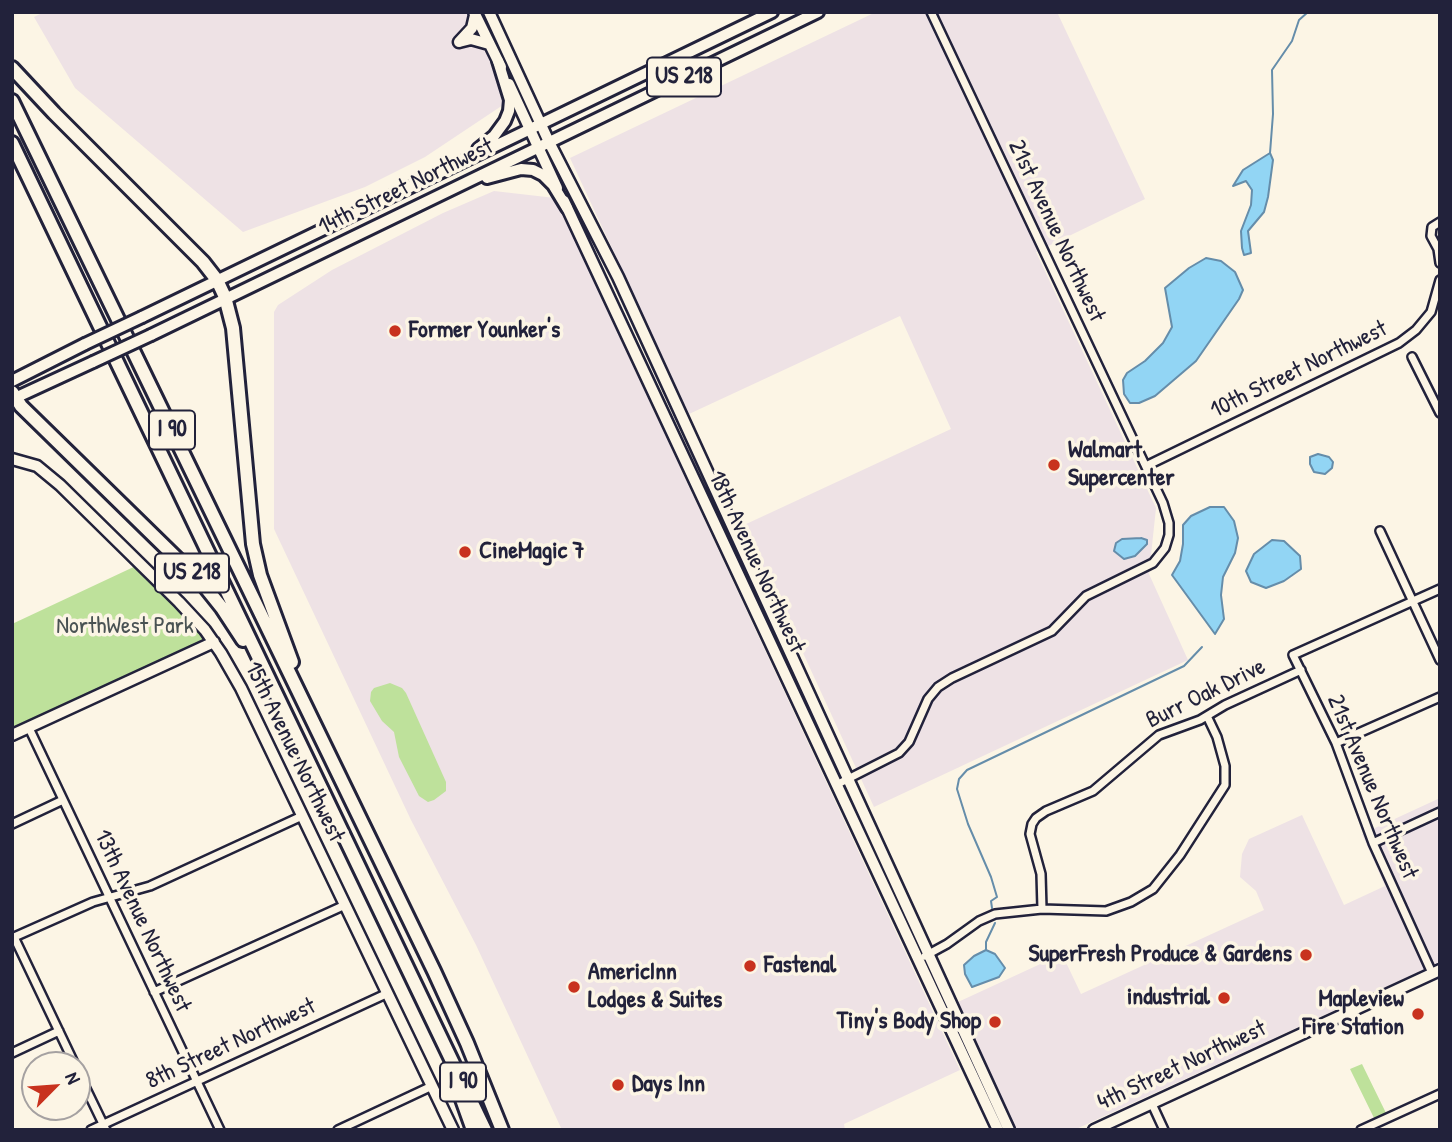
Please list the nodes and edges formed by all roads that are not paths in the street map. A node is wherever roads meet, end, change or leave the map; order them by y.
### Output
1 (489, 12) edge
2 (772, 12) edge
3 (818, 12) edge
4 (931, 12) edge
5 (475, 20) edge
6 (499, 36) junction
7 (489, 44) junction
8 (498, 61) junction
9 (12, 68) edge
10 (12, 101) edge
11 (541, 124) junction
12 (529, 129) junction
13 (550, 142) junction
14 (12, 143) edge
15 (537, 147) junction
16 (430, 176) junction
17 (439, 195) junction
18 (567, 208) junction
19 (1440, 222) edge
20 (1440, 263) edge
21 (217, 280) junction
22 (1440, 280) edge
23 (226, 298) junction
24 (1412, 357) dead end
25 (12, 381) edge
26 (13, 396) edge
27 (1440, 413) edge
28 (12, 459) edge
29 (1146, 466) junction
30 (1381, 531) dead end
31 (1440, 589) edge
32 (1413, 601) junction
33 (214, 642) junction
34 (1440, 660) edge
35 (1301, 670) junction
36 (1440, 697) edge
37 (1207, 716) junction
38 (29, 728) junction
39 (12, 735) edge
40 (1336, 743) junction
41 (332, 760) junction
42 (312, 769) junction
43 (849, 779) junction
44 (836, 785) junction
45 (63, 800) junction
46 (1440, 812) edge
47 (302, 816) junction
48 (12, 824) edge
49 (1373, 843) junction
50 (109, 897) junction
51 (345, 905) junction
52 (1042, 909) junction
53 (13, 937) edge
54 (929, 954) junction
55 (918, 959) junction
56 (1436, 972) edge
57 (154, 992) junction
58 (388, 993) junction
59 (59, 1031) junction
60 (440, 1034) junction
61 (959, 1034) junction
62 (467, 1042) junction
63 (68, 1051) edge
64 (12, 1052) edge
65 (196, 1081) junction
66 (432, 1086) junction
67 (1440, 1094) edge
68 (91, 1099) edge
69 (1152, 1104) junction
70 (104, 1127) edge
71 (91, 1130) edge
72 (220, 1130) edge
73 (338, 1130) edge
74 (453, 1130) edge
75 (473, 1130) edge
76 (485, 1130) edge
77 (502, 1130) edge
78 (512, 1130) edge
79 (998, 1130) edge
80 (1009, 1130) edge
81 (1094, 1130) edge
82 (1164, 1130) edge
83 (1361, 1130) edge

1 - 6 street, 18th Avenue Northwest
2 - 11 main road, 14th Street Northwest / US 218
3 - 13 main road, 14th Street Northwest / US 218
4 - 29 street, 21st Avenue Northwest
5 - 6 street
5 - 7 street, 18th Avenue Northwest
5 - 7 street
6 - 11 street, 18th Avenue Northwest
7 - 8 street, 18th Avenue Northwest
8 - 12 street, 18th Avenue Northwest
8 - 16 main road
9 - 21 highway
10 - 41 highway, I 90
11 - 12 main road, 14th Street Northwest / US 218
11 - 13 street, 18th Avenue Northwest
12 - 15 street, 18th Avenue Northwest
12 - 16 main road, 14th Street Northwest / US 218
13 - 15 main road, 14th Street Northwest / US 218
13 - 43 street, 18th Avenue Northwest
14 - 42 highway, I 90
15 - 17 main road, 14th Street Northwest / US 218
15 - 18 street, 18th Avenue Northwest
16 - 21 main road, 14th Street Northwest / US 218
17 - 18 main road
17 - 23 main road, 14th Street Northwest / US 218
18 - 44 street, 18th Avenue Northwest
19 - 20 street
21 - 23 highway
21 - 25 main road, 14th Street Northwest / US 218, bridge
22 - 29 street, 10th Street Northwest
23 - 26 main road, 14th Street Northwest, bridge
23 - 41 highway, US 218
24 - 27 street
26 - 42 highway, US 218
28 - 33 street, 15th Avenue Northwest
29 - 43 street
30 - 32 street
31 - 32 street
32 - 34 street
32 - 35 street, 21st Avenue Northwest
33 - 38 street
33 - 47 street, 15th Avenue Northwest
35 - 37 street, Burr Oak Drive
35 - 40 street, 21st Avenue Northwest
36 - 40 street
37 - 52 street, Burr Oak Drive
37 - 52 street
38 - 39 street
38 - 45 street, 13th Avenue Northwest
40 - 49 street, 21st Avenue Northwest
41 - 62 highway, I 90
42 - 60 highway, I 90
43 - 44 street
43 - 54 street, 18th Avenue Northwest
44 - 55 street, 18th Avenue Northwest
45 - 48 street
45 - 50 street, 13th Avenue Northwest
46 - 49 street
47 - 50 street
47 - 51 street, 15th Avenue Northwest
49 - 56 street, 21st Avenue Northwest
50 - 53 street
50 - 57 street, 13th Avenue Northwest
51 - 57 street
51 - 58 street, 15th Avenue Northwest
52 - 54 street
53 - 59 street
54 - 55 street
54 - 61 street, 18th Avenue Northwest
55 - 61 street, 18th Avenue Northwest
56 - 69 street, 4th Street Northwest
57 - 65 street, 13th Avenue Northwest
58 - 65 street, 8th Street Northwest
58 - 66 street, 15th Avenue Northwest
59 - 63 street
59 - 64 street
60 - 75 highway
60 - 76 highway, I 90
61 - 79 street, 18th Avenue Northwest
61 - 80 street, 18th Avenue Northwest
62 - 77 highway, I 90
62 - 78 highway
65 - 70 street, 8th Street Northwest
65 - 72 street, 13th Avenue Northwest
66 - 73 street
66 - 74 street, 15th Avenue Northwest
67 - 83 street
68 - 70 street
69 - 81 street, 4th Street Northwest
69 - 82 street
70 - 71 street, 8th Street Northwest

